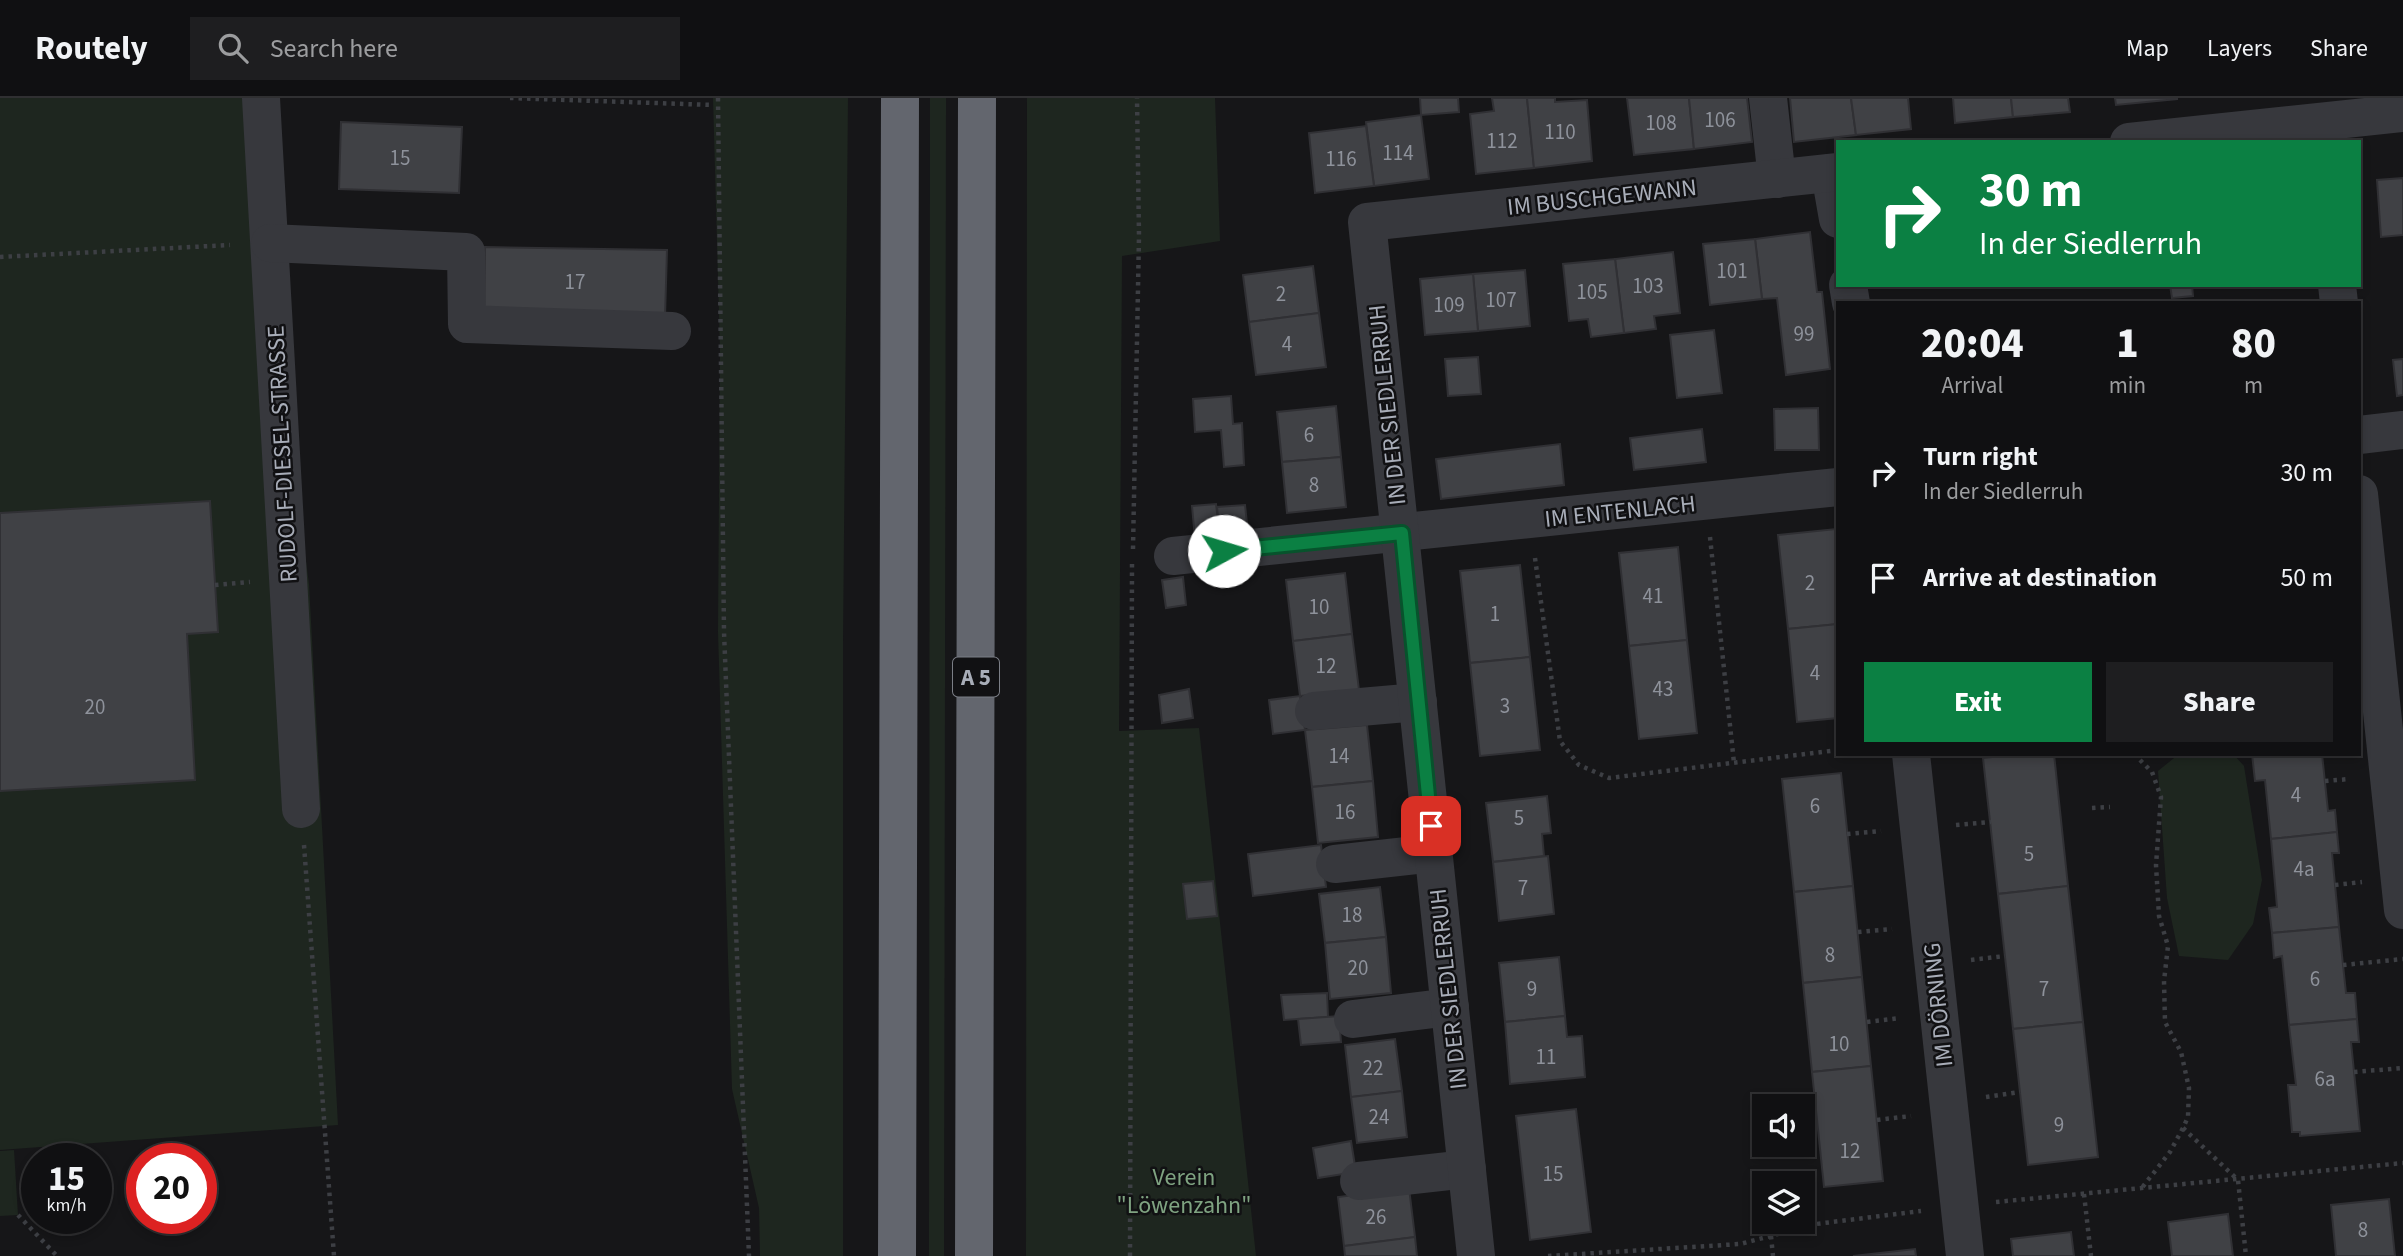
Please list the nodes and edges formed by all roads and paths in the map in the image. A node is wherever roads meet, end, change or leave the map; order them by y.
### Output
1 (261, 98) edge
2 (510, 98) edge
3 (718, 98) edge
4 (900, 98) edge
5 (977, 98) edge
6 (1137, 98) edge
7 (1769, 98) edge
8 (713, 106) dead end
9 (2403, 113) edge
10 (2321, 132) edge
11 (2167, 140) edge
12 (1834, 173) edge
13 (1777, 179) junction
14 (1836, 196) edge
15 (1367, 222) joint
16 (270, 243) junction
17 (0, 257) edge
18 (672, 331) dead end
19 (2403, 430) edge
20 (2361, 435) edge
21 (1836, 487) edge
22 (1706, 501) junction
23 (2361, 513) edge
24 (1530, 521) junction
25 (1402, 533) junction
26 (1173, 556) dead end
27 (1418, 702) junction
28 (1314, 711) dead end
29 (1836, 750) edge
30 (1911, 756) edge
31 (2136, 756) edge
32 (1734, 763) junction
33 (2110, 807) dead end
34 (2092, 808) dead end
35 (301, 809) joint
36 (1434, 853) junction
37 (1335, 864) dead end
38 (2403, 911) edge
39 (2403, 959) edge
40 (2343, 965) dead end
41 (1450, 1007) junction
42 (1353, 1020) dead end
43 (2403, 1068) edge
44 (2354, 1072) dead end
45 (2183, 1128) junction
46 (2403, 1163) edge
47 (1467, 1169) junction
48 (2238, 1180) junction
49 (1359, 1181) dead end
50 (2141, 1189) junction
51 (2084, 1194) junction
52 (1986, 1203) dead end
53 (1923, 1210) dead end
54 (18, 1215) dead end
55 (1771, 1236) junction
56 (1605, 1254) edge
57 (57, 1256) edge
58 (334, 1256) edge
59 (750, 1256) edge
60 (897, 1256) edge
61 (974, 1256) edge
62 (1130, 1256) edge
63 (1476, 1256) edge
64 (1548, 1256) edge
65 (1773, 1256) edge
66 (1965, 1256) edge
67 (2091, 1256) edge
68 (2246, 1256) edge

1 - 16 street, RUDOLF-DIESEL-STRASSE
2 - 8 path
3 - 59 path
4 - 60 highway
5 - 61 highway, A 5
6 - 62 path
7 - 13 street
9 - 10 street
10 - 11 street
12 - 13 street, IM BUSCHGEWANN
12 - 14 street
13 - 15 street, IM BUSCHGEWANN
15 - 25 street, IN DER SIEDLERRUH
16 - 17 path
16 - 18 street
16 - 35 street, RUDOLF-DIESEL-STRASSE
19 - 20 street
21 - 22 street, IM ENTENLACH
22 - 24 street, IM ENTENLACH
22 - 32 path
23 - 38 street
24 - 25 street, IM ENTENLACH
24 - 32 path
25 - 26 street, IM ENTENLACH
25 - 27 street, IN DER SIEDLERRUH
27 - 28 street
27 - 36 street, IN DER SIEDLERRUH
29 - 32 path
30 - 66 street, IM DÖRNING
31 - 45 path
33 - 34 path
35 - 58 path
36 - 37 street
36 - 41 street, IN DER SIEDLERRUH
39 - 40 path
41 - 42 street
41 - 47 street, IN DER SIEDLERRUH
43 - 44 path
45 - 48 path
45 - 50 path
46 - 48 path
47 - 49 street
47 - 63 street, IN DER SIEDLERRUH
48 - 50 path
48 - 68 path
50 - 51 path
51 - 52 path
51 - 67 path
53 - 55 path
54 - 57 path
55 - 56 path
55 - 65 path
56 - 64 path

